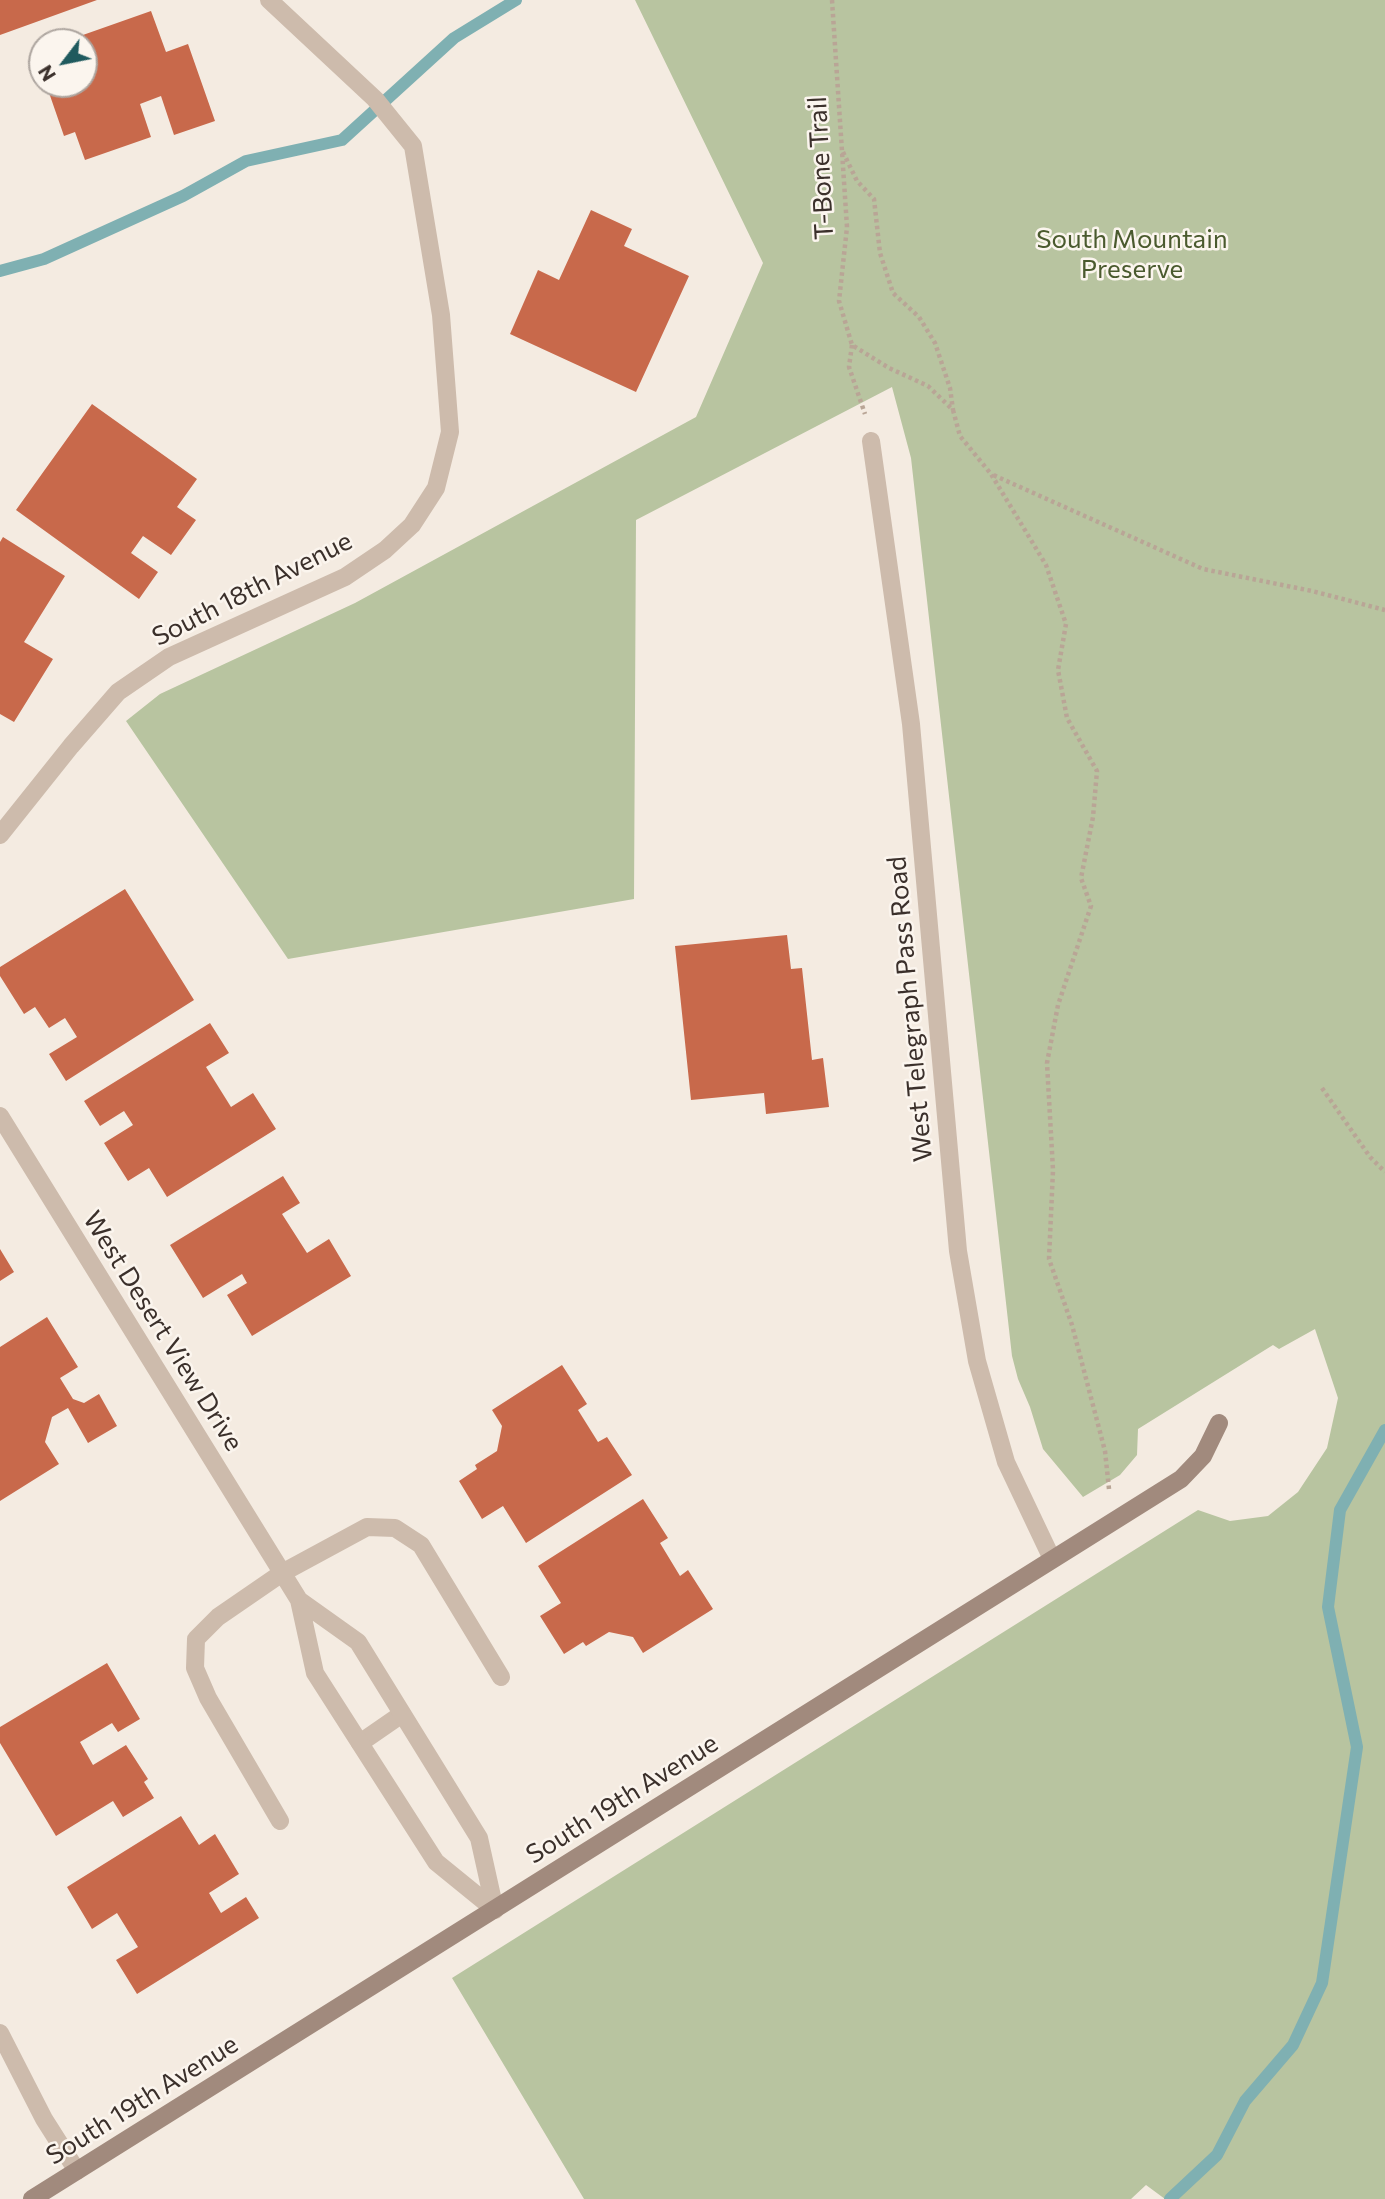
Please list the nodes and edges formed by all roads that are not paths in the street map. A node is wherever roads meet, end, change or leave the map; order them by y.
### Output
1 (269, 0) edge
2 (871, 441) road end
3 (0, 835) edge
4 (0, 1116) edge
5 (1219, 1423) dead end
6 (1052, 1559) junction
7 (282, 1573) junction
8 (299, 1600) junction
9 (501, 1677) dead end
10 (402, 1714) junction
11 (360, 1743) junction
12 (281, 1821) dead end
13 (495, 1910) junction
14 (0, 2033) edge
15 (77, 2171) junction
16 (32, 2199) edge

1 - 3 street, South 18th Avenue
2 - 6 street, West Telegraph Pass Road
4 - 7 street, West Desert View Drive
5 - 6 street, South 19th Avenue
6 - 13 street, South 19th Avenue
7 - 8 street, West Desert View Drive
7 - 9 street
7 - 12 street
8 - 10 street, West Desert View Drive
8 - 11 street, West Desert View Drive
10 - 11 street
10 - 13 street, West Desert View Drive
11 - 13 street, West Desert View Drive
13 - 15 street, South 19th Avenue
14 - 15 street
15 - 16 street, South 19th Avenue

